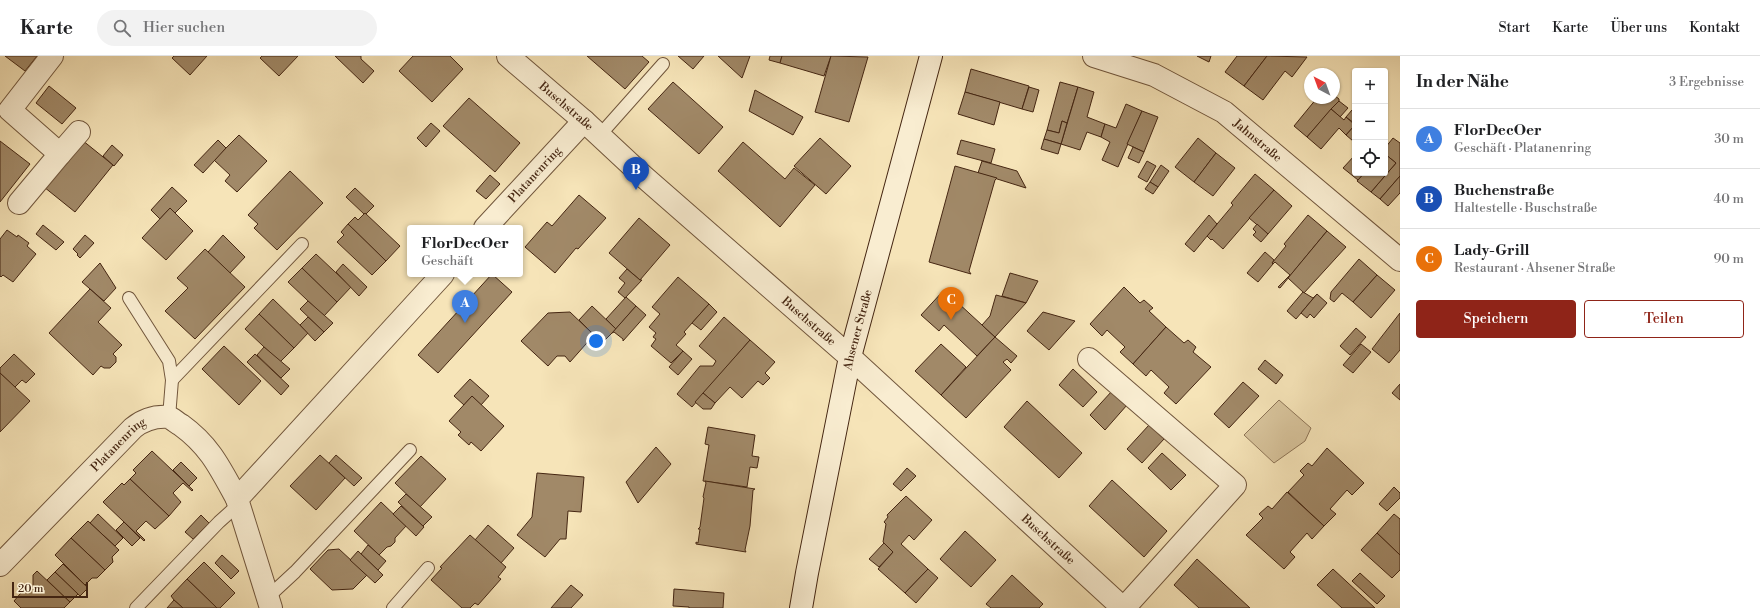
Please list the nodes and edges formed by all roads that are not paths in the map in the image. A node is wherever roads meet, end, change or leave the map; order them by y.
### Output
1 (52, 56) edge
2 (508, 56) edge
3 (931, 56) edge
4 (1094, 56) edge
5 (663, 64) dead end
6 (5, 106) edge
7 (584, 121) junction
8 (79, 132) dead end
9 (600, 136) junction
10 (60, 154) junction
11 (19, 203) dead end
12 (488, 225) edge
13 (302, 244) dead end
14 (1400, 260) edge
15 (440, 277) edge
16 (129, 298) dead end
17 (850, 357) junction
18 (1089, 358) dead end
19 (172, 380) junction
20 (169, 417) junction
21 (410, 450) dead end
22 (238, 501) junction
23 (0, 565) edge
24 (428, 568) dead end
25 (269, 603) edge
26 (136, 608) edge
27 (393, 608) edge
28 (801, 608) edge
29 (1123, 608) edge

1 - 6 street
2 - 7 street, Buschstraße
3 - 17 street, Ahsener Straße
4 - 14 street, Jahnstraße
5 - 9 lane
6 - 10 street
7 - 9 street, Buschstraße
7 - 12 street, Platanenring
8 - 10 street
9 - 17 street, Buschstraße
10 - 11 street
13 - 19 lane
15 - 22 street
16 - 19 lane
17 - 28 street, Ahsener Straße
17 - 29 street, Buschstraße
18 - 29 street, Buschstraße
19 - 20 lane
20 - 22 street
20 - 23 street, Platanenring
21 - 25 lane
22 - 25 street
22 - 26 lane
24 - 27 lane

